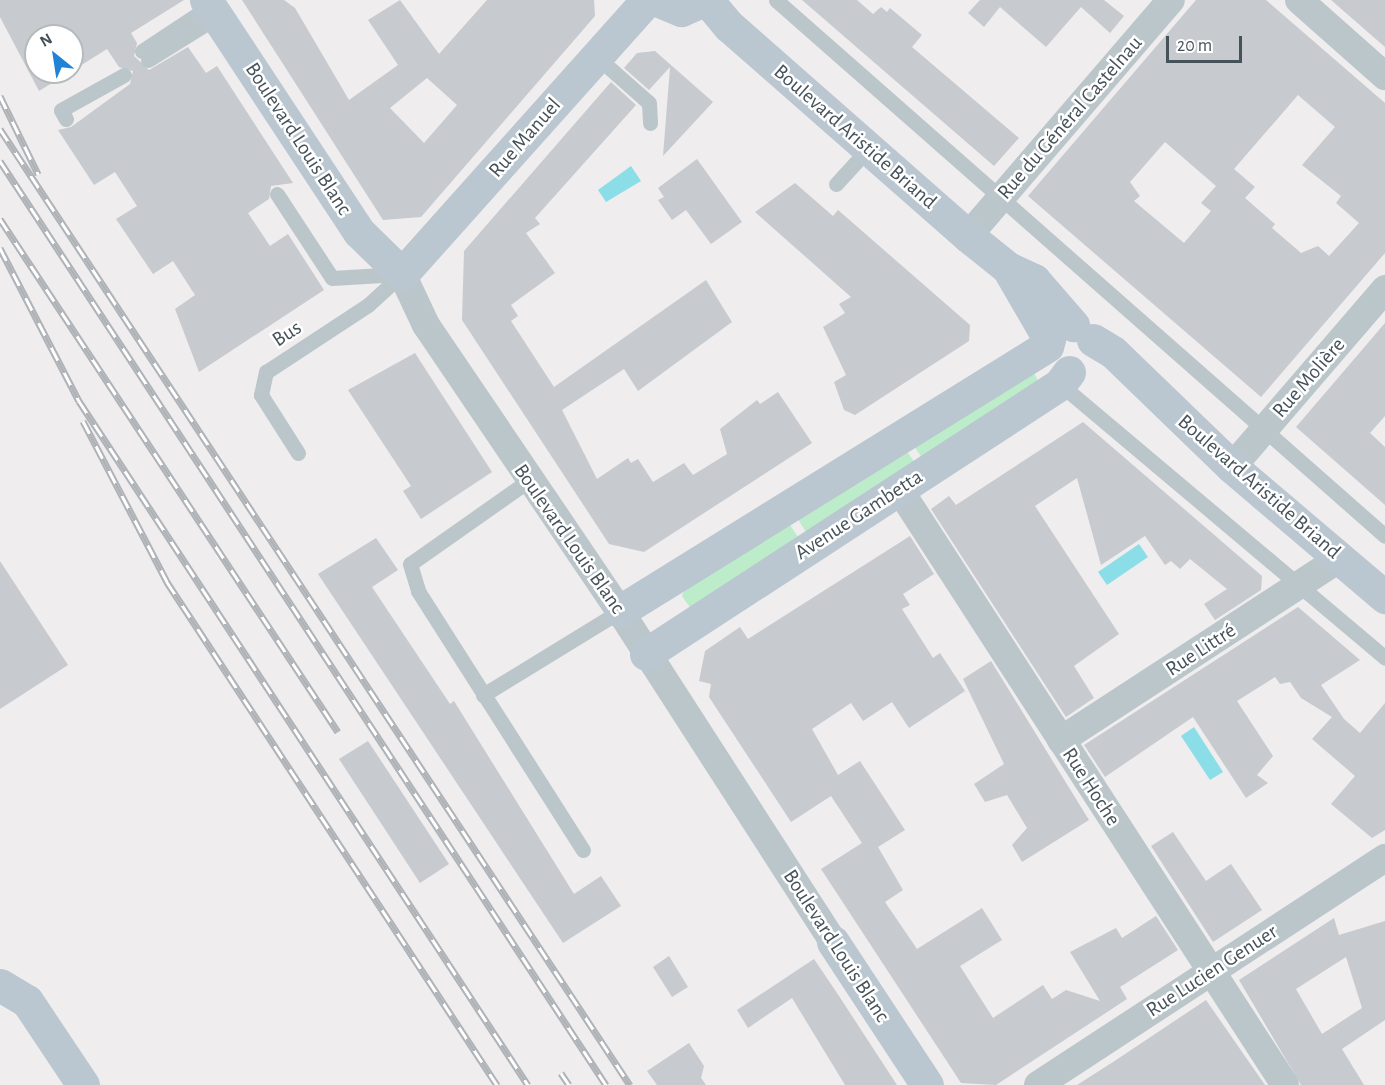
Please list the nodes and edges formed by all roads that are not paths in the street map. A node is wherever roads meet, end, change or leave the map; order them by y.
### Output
1 (647, 0) edge
2 (657, 0) edge
3 (706, 0) edge
4 (776, 0) edge
5 (1171, 0) edge
6 (1299, 0) edge
7 (211, 8) edge
8 (145, 55) dead end
9 (597, 57) junction
10 (118, 73) dead end
11 (1385, 76) edge
12 (66, 119) dead end
13 (650, 123) dead end
14 (868, 148) junction
15 (836, 184) dead end
16 (277, 194) dead end
17 (1000, 199) junction
18 (968, 236) junction
19 (402, 274) junction
20 (1385, 289) edge
21 (1068, 353) junction
22 (1262, 432) junction
23 (298, 453) dead end
24 (1232, 467) junction
25 (528, 481) junction
26 (898, 489) junction
27 (1385, 536) edge
28 (1340, 558) junction
29 (1300, 586) junction
30 (1385, 597) edge
31 (620, 611) junction
32 (646, 654) junction
33 (1385, 658) edge
34 (483, 695) junction
35 (1061, 740) junction
36 (583, 850) dead end
37 (1385, 858) edge
38 (833, 942) joint
39 (1211, 972) junction
40 (0, 985) edge
41 (83, 1085) edge
42 (927, 1085) edge
43 (1038, 1085) edge
44 (1286, 1085) edge

1 - 9 street, Rue Manuel
2 - 3 street
3 - 14 street, Boulevard Aristide Briand
4 - 17 lane
5 - 17 street, Rue du Général Castelnau
6 - 11 street
7 - 8 lane
7 - 19 street, Boulevard Louis Blanc
9 - 13 lane
9 - 19 street, Rue Manuel
10 - 12 lane
14 - 15 lane
14 - 18 street, Boulevard Aristide Briand
16 - 19 lane
17 - 18 street, Rue du Général Castelnau
17 - 22 lane
18 - 21 street, Boulevard Aristide Briand
19 - 23 lane, Bus
19 - 25 street, Boulevard Louis Blanc
20 - 22 street, Rue Molière
21 - 24 street, Boulevard Aristide Briand
21 - 26 street, Avenue Gambetta
21 - 29 lane
21 - 31 street, Avenue Gambetta
22 - 24 street, Rue Molière
22 - 27 lane
24 - 28 street, Boulevard Aristide Briand
25 - 31 street, Boulevard Louis Blanc
25 - 34 lane
26 - 32 street, Avenue Gambetta
26 - 35 street, Rue Hoche
28 - 29 street, Rue Littré
28 - 30 street, Boulevard Aristide Briand
29 - 33 lane
29 - 35 street, Rue Littré
31 - 32 street, Boulevard Louis Blanc
31 - 34 lane
32 - 38 street, Boulevard Louis Blanc
34 - 36 lane
35 - 39 street, Rue Hoche
37 - 39 street, Rue Lucien Genuer
38 - 42 street, Boulevard Louis Blanc
39 - 43 street, Rue Lucien Genuer
39 - 44 street, Rue Hoche
40 - 41 street

